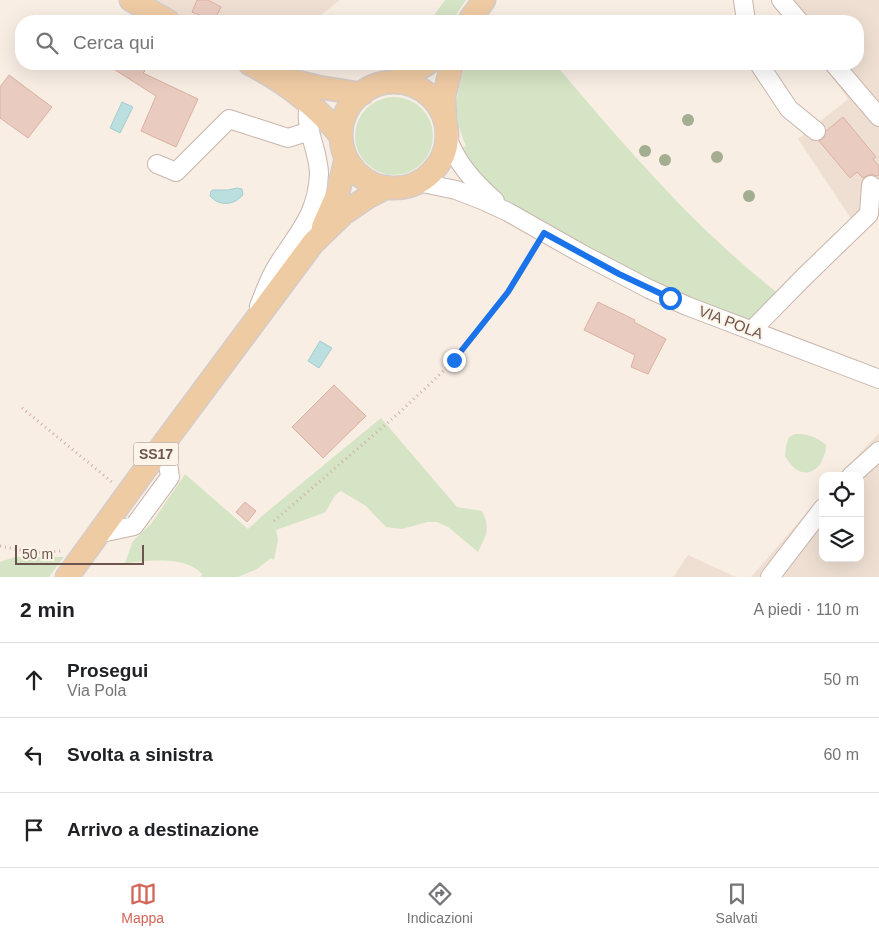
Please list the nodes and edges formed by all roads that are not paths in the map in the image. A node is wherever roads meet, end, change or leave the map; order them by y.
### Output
1 (131, 0) edge
2 (742, 0) edge
3 (781, 0) edge
4 (157, 15) edge
5 (745, 15) edge
6 (794, 15) edge
7 (262, 70) edge
8 (265, 70) edge
9 (416, 70) edge
10 (450, 70) edge
11 (763, 70) edge
12 (839, 70) edge
13 (395, 82) junction
14 (362, 94) junction
15 (310, 103) junction
16 (879, 117) edge
17 (446, 129) junction
18 (310, 131) junction
19 (816, 131) dead end
20 (344, 147) junction
21 (158, 164) dead end
22 (418, 182) junction
23 (871, 186) dead end
24 (387, 187) junction
25 (508, 212) junction
26 (313, 243) junction
27 (752, 330) junction
28 (247, 332) junction
29 (879, 379) edge
30 (165, 442) junction
31 (879, 452) edge
32 (856, 472) edge
33 (819, 513) edge
34 (97, 534) junction
35 (73, 568) edge
36 (770, 577) edge

1 - 4 main road
2 - 5 street
3 - 6 street
7 - 15 main road
8 - 14 main road
9 - 13 main road
10 - 17 main road
11 - 19 street
12 - 16 street
13 - 14 main road
13 - 17 main road
14 - 20 main road
15 - 18 street
15 - 20 main road
17 - 22 main road
17 - 25 street, VIA POLA
18 - 21 street
18 - 28 street
20 - 24 main road
20 - 26 main road
22 - 24 main road
22 - 25 street, VIA POLA
23 - 27 street
24 - 26 main road
25 - 27 street, VIA POLA
26 - 28 main road, SS17
27 - 29 street, VIA POLA
28 - 30 main road, SS17
30 - 34 main road, SS17
30 - 34 street
31 - 32 street
33 - 36 street
34 - 35 main road, SS17

